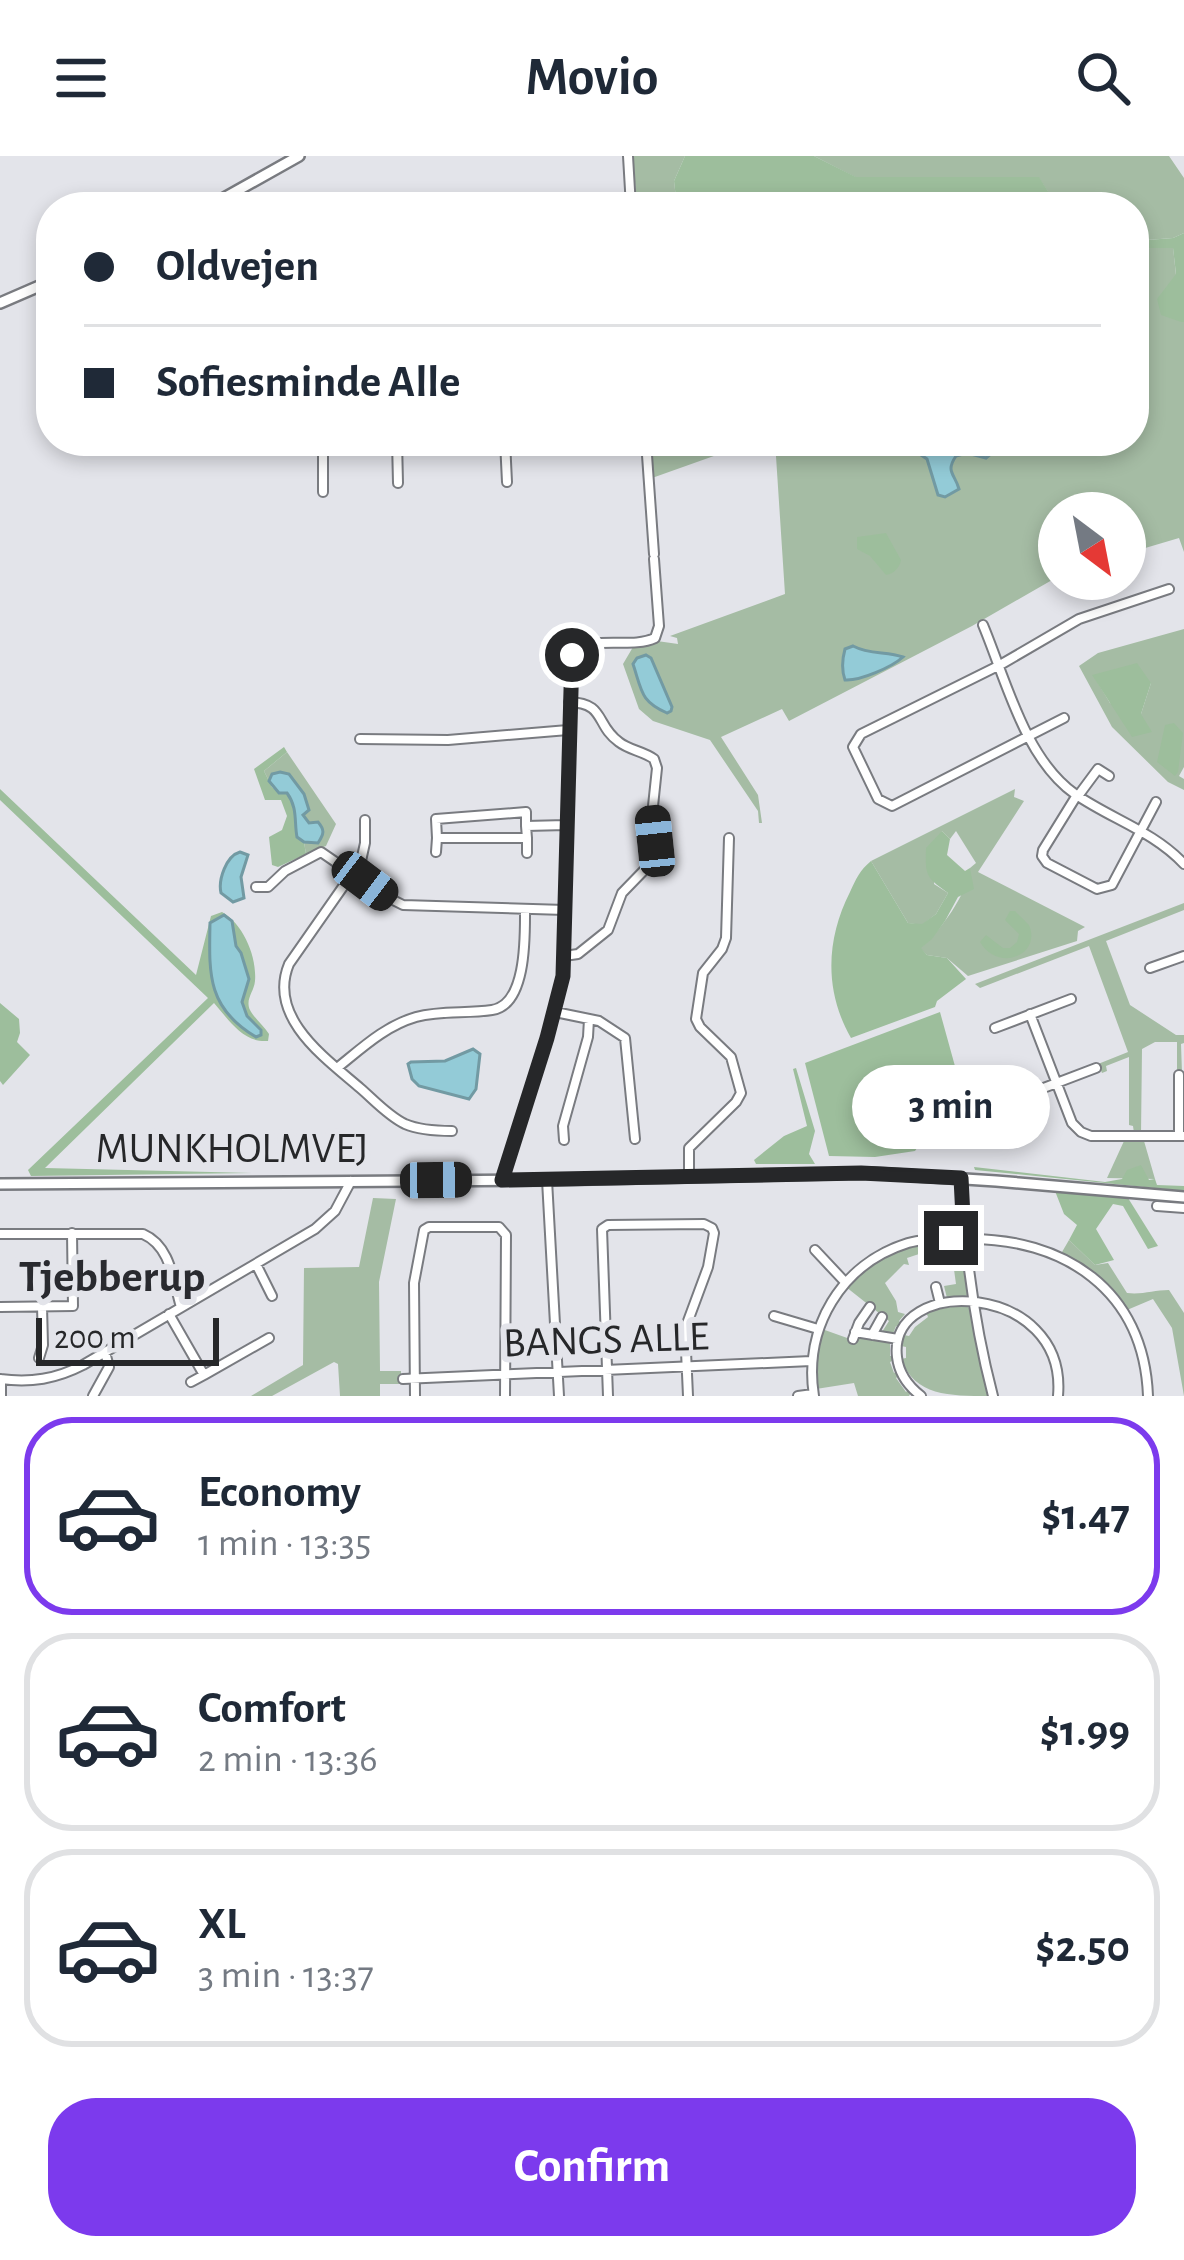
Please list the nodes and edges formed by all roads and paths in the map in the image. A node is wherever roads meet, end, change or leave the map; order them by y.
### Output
1 (299, 156) edge
2 (628, 156) edge
3 (235, 192) edge
4 (631, 192) edge
5 (36, 287) edge
6 (0, 302) edge
7 (322, 456) edge
8 (397, 456) edge
9 (506, 456) edge
10 (647, 456) edge
11 (507, 482) dead end
12 (398, 483) dead end
13 (323, 492) dead end
14 (1169, 589) dead end
15 (983, 625) dead end
16 (1000, 665) junction
17 (569, 702) junction
18 (1064, 718) dead end
19 (568, 730) junction
20 (1029, 738) junction
21 (360, 739) dead end
22 (1109, 776) dead end
23 (1077, 795) junction
24 (1156, 802) dead end
25 (365, 820) dead end
26 (566, 825) junction
27 (526, 826) junction
28 (1141, 830) junction
29 (436, 838) junction
30 (526, 838) junction
31 (729, 838) dead end
32 (436, 852) dead end
33 (526, 853) dead end
34 (1183, 860) edge
35 (354, 874) junction
36 (256, 887) dead end
37 (525, 909) junction
38 (565, 910) junction
39 (564, 956) junction
40 (1184, 956) edge
41 (1150, 968) dead end
42 (1071, 999) dead end
43 (555, 1012) junction
44 (1030, 1014) junction
45 (589, 1019) junction
46 (995, 1028) dead end
47 (337, 1068) junction
48 (1096, 1068) dead end
49 (1179, 1075) dead end
50 (1057, 1083) junction
51 (1004, 1103) dead end
52 (452, 1131) dead end
53 (1182, 1136) edge
54 (635, 1139) dead end
55 (564, 1140) dead end
56 (689, 1177) junction
57 (961, 1178) junction
58 (502, 1180) junction
59 (548, 1180) junction
60 (350, 1181) junction
61 (0, 1184) edge
62 (1184, 1197) edge
63 (1156, 1206) dead end
64 (1184, 1208) edge
65 (73, 1233) junction
66 (0, 1234) edge
67 (964, 1238) junction
68 (815, 1250) dead end
69 (256, 1264) junction
70 (845, 1282) junction
71 (936, 1287) dead end
72 (272, 1296) dead end
73 (972, 1302) junction
74 (940, 1304) junction
75 (42, 1306) junction
76 (870, 1306) dead end
77 (0, 1307) edge
78 (181, 1307) junction
79 (169, 1314) junction
80 (774, 1316) dead end
81 (882, 1317) dead end
82 (818, 1329) junction
83 (872, 1335) junction
84 (269, 1338) dead end
85 (898, 1339) junction
86 (105, 1352) junction
87 (39, 1358) dead end
88 (811, 1361) junction
89 (687, 1366) junction
90 (607, 1370) junction
91 (558, 1372) junction
92 (505, 1374) junction
93 (203, 1375) junction
94 (403, 1378) dead end
95 (415, 1378) junction
96 (0, 1379) edge
97 (191, 1382) dead end
98 (814, 1395) edge
99 (2, 1396) edge
100 (93, 1396) edge
101 (415, 1396) edge
102 (505, 1396) edge
103 (560, 1396) edge
104 (608, 1396) edge
105 (688, 1396) edge
106 (798, 1396) edge
107 (921, 1396) edge
108 (993, 1396) edge
109 (1058, 1396) edge
110 (1148, 1396) edge

1 - 3 street
2 - 4 street
5 - 6 street
7 - 13 street
8 - 12 street
9 - 11 street
10 - 17 street
14 - 16 street
15 - 16 street
16 - 20 street
16 - 20 street
17 - 19 street
17 - 39 street
18 - 20 street
19 - 21 street
19 - 26 street
20 - 23 street
22 - 23 street
23 - 28 street
23 - 28 street
24 - 28 street
25 - 35 street
26 - 27 street
26 - 38 street
27 - 29 street
27 - 30 street
28 - 34 street
29 - 30 street
29 - 32 street
30 - 33 street
31 - 56 street
35 - 36 street
35 - 37 street
35 - 47 street
37 - 38 street
37 - 47 street
38 - 39 street
39 - 43 street
40 - 41 street
42 - 44 street
43 - 45 street
43 - 58 street
44 - 46 street
44 - 50 street
45 - 54 street
45 - 55 street
47 - 52 street
48 - 50 street
49 - 53 street
50 - 51 street
50 - 53 street
56 - 57 street, MUNKHOLMVEJ
56 - 59 street, MUNKHOLMVEJ
57 - 62 street, MUNKHOLMVEJ
57 - 67 street
58 - 59 street, MUNKHOLMVEJ
58 - 60 street, MUNKHOLMVEJ
59 - 91 street
60 - 61 street, MUNKHOLMVEJ
60 - 69 street
63 - 64 street
65 - 66 street
65 - 75 street
65 - 78 street
67 - 70 street
67 - 73 street
67 - 110 street
68 - 70 street
69 - 72 street
69 - 78 street
70 - 82 street
71 - 74 street
73 - 74 street
73 - 108 street
73 - 109 street
74 - 85 street
75 - 77 street
75 - 87 street
76 - 83 street
78 - 79 street
79 - 86 street
79 - 93 street
80 - 82 street
81 - 83 street
82 - 88 street
83 - 85 street
84 - 93 street
85 - 107 street
86 - 96 street
86 - 100 street
88 - 89 street, BANGS ALLE
88 - 98 street
89 - 90 street, BANGS ALLE
89 - 90 street
89 - 105 street
90 - 91 street, BANGS ALLE
90 - 104 street
91 - 92 street, BANGS ALLE
91 - 103 street
92 - 95 street, BANGS ALLE
92 - 95 street
92 - 102 street
93 - 97 street
94 - 95 street, BANGS ALLE
95 - 101 street
96 - 99 street
98 - 106 street

